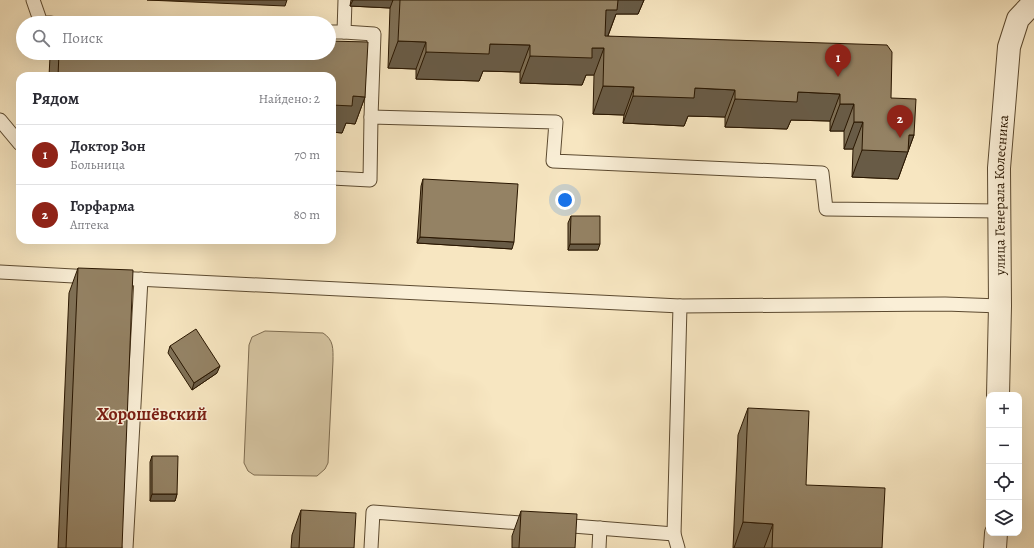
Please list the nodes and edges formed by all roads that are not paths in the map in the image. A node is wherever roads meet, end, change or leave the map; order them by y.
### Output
1 (33, 0) edge
2 (345, 0) edge
3 (1034, 2) edge
4 (39, 16) edge
5 (336, 32) edge
6 (344, 32) junction
7 (371, 118) junction
8 (0, 120) edge
9 (16, 139) edge
10 (336, 178) edge
11 (999, 211) junction
12 (0, 272) edge
13 (141, 279) junction
14 (680, 306) junction
15 (1000, 306) junction
16 (998, 392) edge
17 (600, 528) junction
18 (674, 534) junction
19 (996, 536) edge
20 (126, 548) edge
21 (371, 548) edge
22 (599, 548) edge
23 (678, 548) edge
24 (995, 548) edge

1 - 4 lane
2 - 6 lane
3 - 11 street, улица Генерала Колесника
5 - 6 lane
6 - 7 lane
7 - 10 lane
7 - 11 lane
8 - 9 lane
11 - 15 street, улица Генерала Колесника
12 - 13 lane
13 - 14 lane
13 - 20 lane
14 - 15 lane
14 - 18 lane
15 - 16 street, улица Генерала Колесника
17 - 18 lane
17 - 21 lane
17 - 22 lane
18 - 23 lane
19 - 24 street

